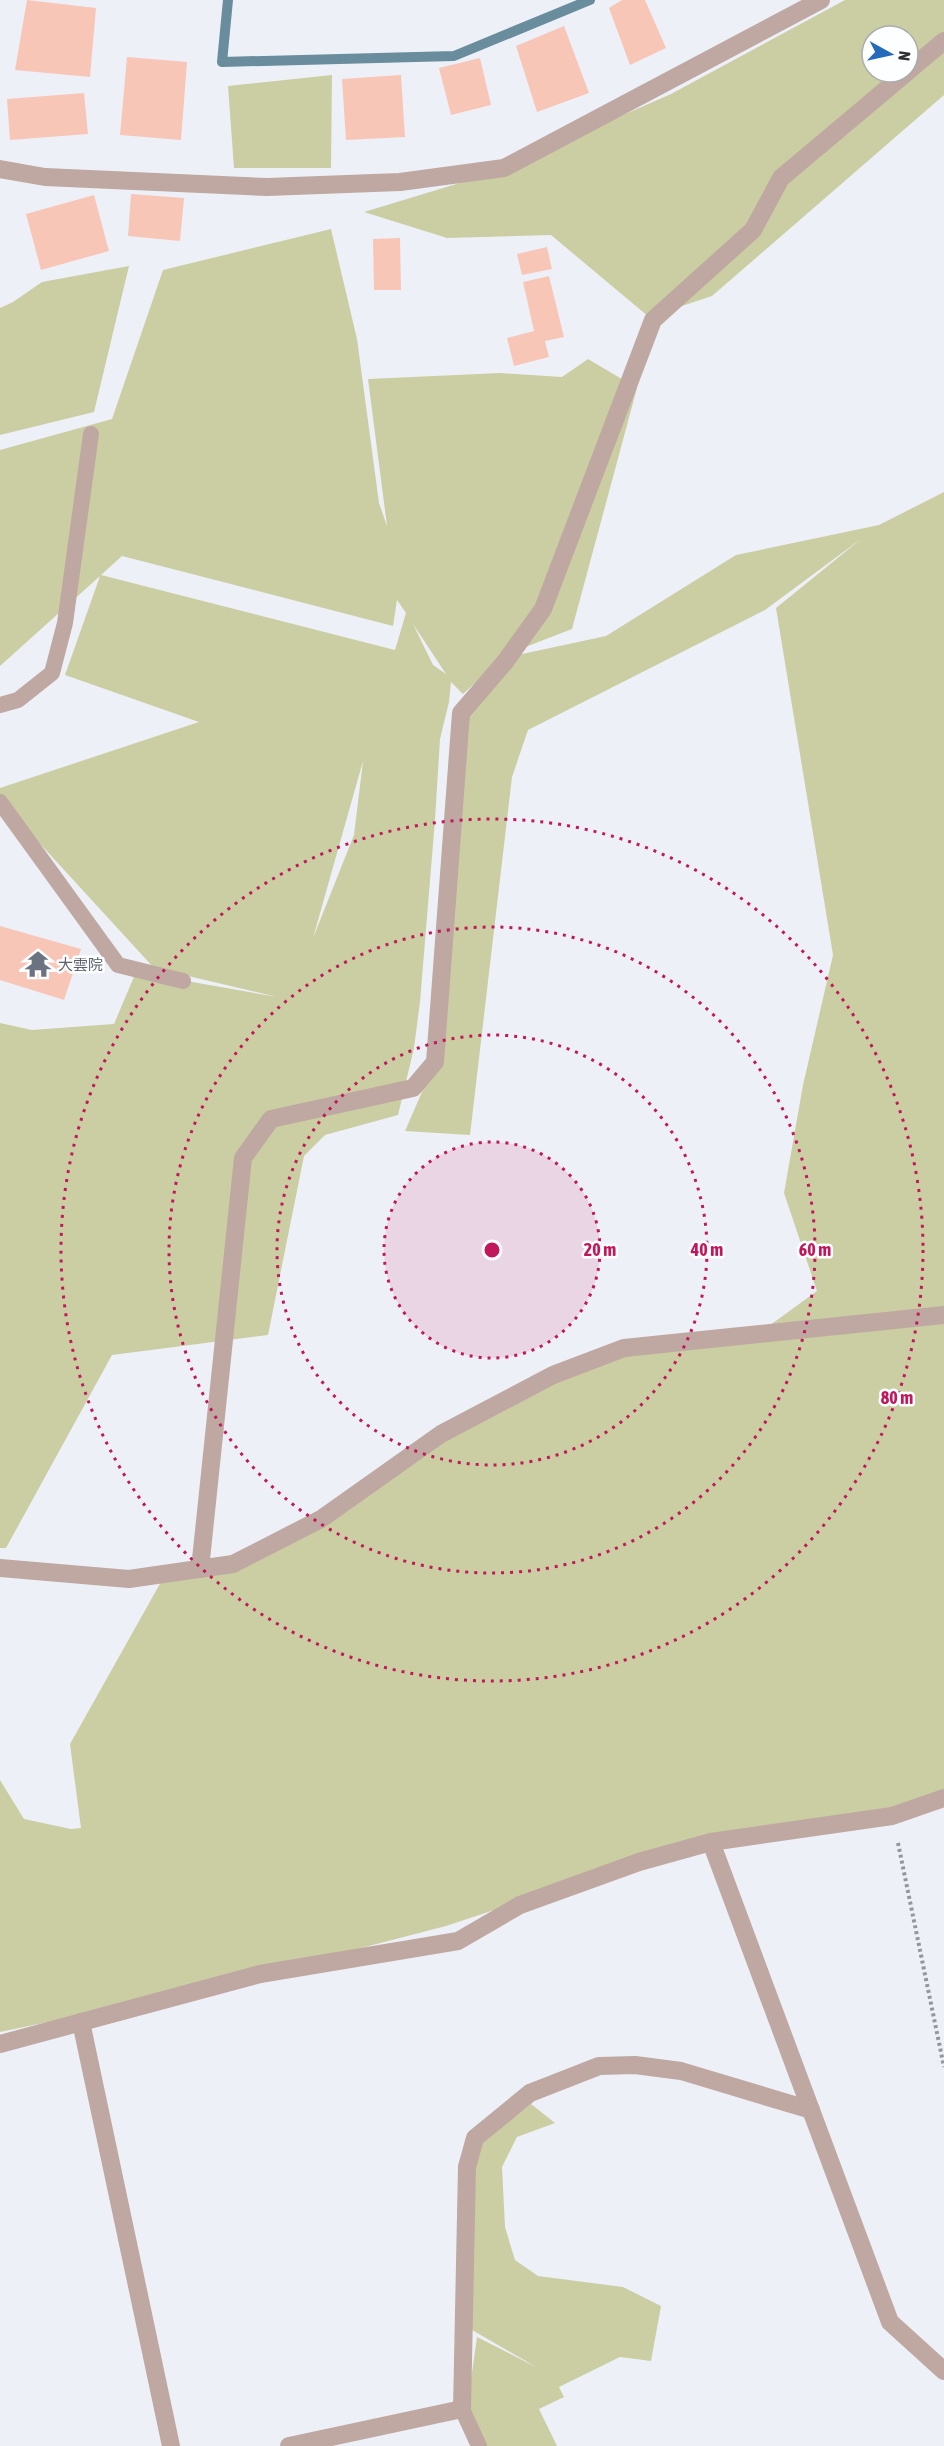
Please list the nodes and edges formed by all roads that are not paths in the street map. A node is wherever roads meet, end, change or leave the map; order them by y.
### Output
1 (821, 0) edge
2 (944, 40) edge
3 (920, 60) edge
4 (892, 84) edge
5 (0, 169) edge
6 (91, 434) dead end
7 (0, 705) edge
8 (0, 802) edge
9 (183, 981) dead end
10 (944, 1315) edge
11 (0, 1568) edge
12 (200, 1569) junction
13 (944, 1798) edge
14 (711, 1842) junction
15 (81, 2022) junction
16 (0, 2044) edge
17 (811, 2110) junction
18 (944, 2371) edge
19 (462, 2409) junction
20 (171, 2446) edge
21 (289, 2446) edge
22 (479, 2446) edge

1 - 5 street
2 - 3 street
4 - 12 street
6 - 7 lane
8 - 9 lane
10 - 12 street
11 - 12 street
13 - 14 street
14 - 15 street
14 - 17 street
15 - 16 street
15 - 20 street
17 - 18 street
17 - 19 street
19 - 21 street
19 - 22 lane

